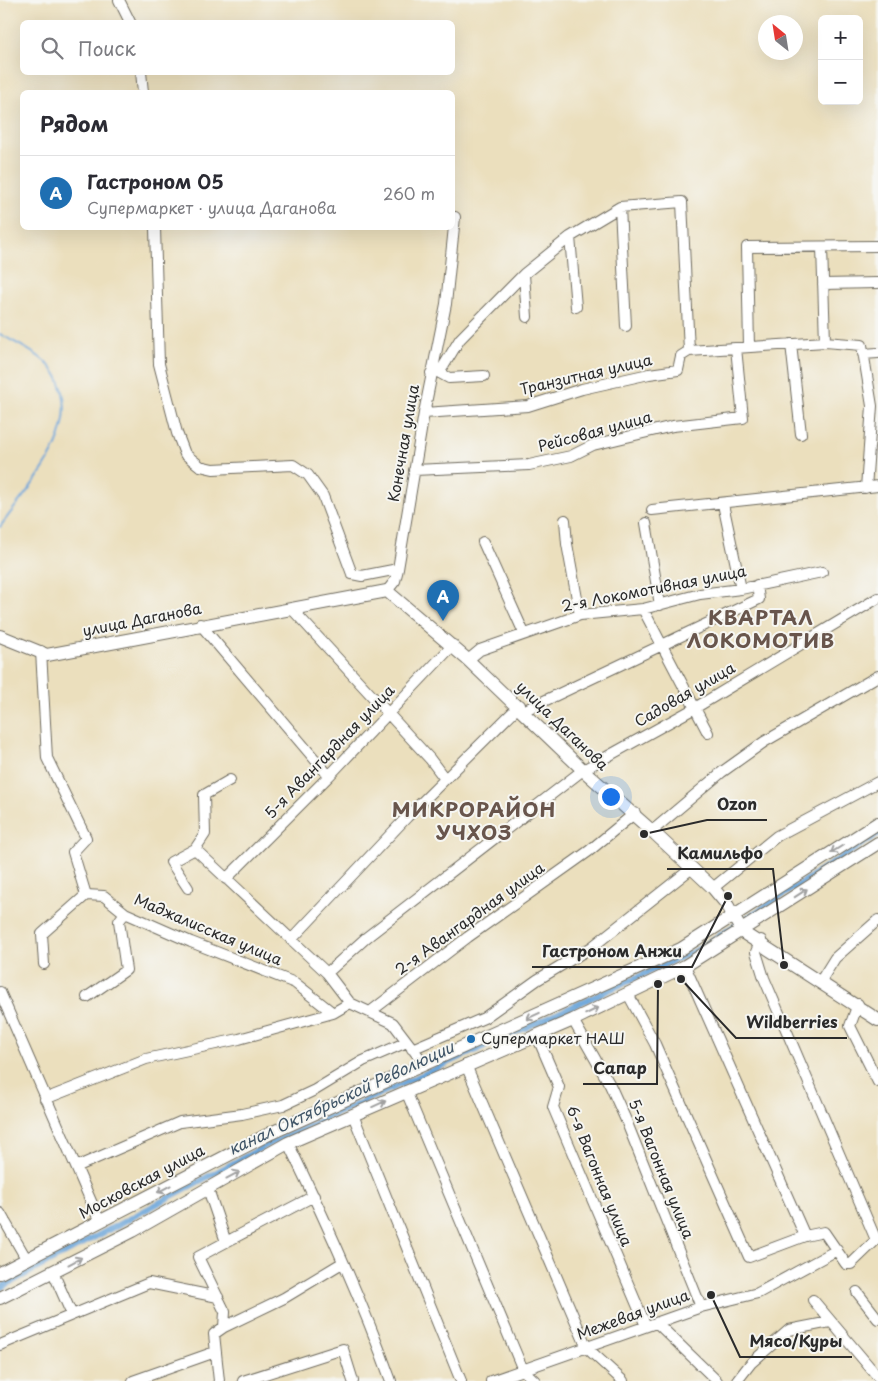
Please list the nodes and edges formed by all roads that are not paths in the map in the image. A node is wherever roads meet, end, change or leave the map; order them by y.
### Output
1 (119, 0) edge
2 (129, 20) edge
3 (141, 75) edge
4 (143, 90) edge
5 (620, 207) junction
6 (155, 230) edge
7 (454, 230) edge
8 (570, 237) junction
9 (878, 246) edge
10 (822, 247) junction
11 (524, 274) junction
12 (878, 283) edge
13 (823, 284) junction
14 (576, 307) dead end
15 (527, 317) dead end
16 (626, 326) dead end
17 (825, 342) junction
18 (791, 344) junction
19 (749, 347) junction
20 (736, 348) junction
21 (862, 350) junction
22 (689, 351) junction
23 (878, 353) edge
24 (434, 372) junction
25 (484, 376) dead end
26 (874, 401) edge
27 (424, 412) junction
28 (801, 434) dead end
29 (414, 470) junction
30 (878, 486) edge
31 (866, 488) junction
32 (723, 504) junction
33 (652, 510) dead end
34 (565, 520) dead end
35 (646, 523) dead end
36 (483, 542) dead end
37 (398, 569) junction
38 (822, 572) dead end
39 (757, 585) junction
40 (741, 589) junction
41 (388, 590) junction
42 (878, 598) edge
43 (660, 605) junction
44 (292, 608) junction
45 (643, 609) junction
46 (580, 615) junction
47 (200, 625) junction
48 (524, 633) junction
49 (0, 635) edge
50 (452, 645) junction
51 (662, 645) junction
52 (41, 651) junction
53 (469, 660) junction
54 (878, 676) edge
55 (695, 708) junction
56 (521, 709) junction
57 (388, 714) junction
58 (708, 734) dead end
59 (584, 770) junction
60 (330, 776) junction
61 (445, 779) junction
62 (230, 780) dead end
63 (878, 782) edge
64 (634, 813) junction
65 (878, 823) edge
66 (653, 830) junction
67 (878, 843) edge
68 (195, 849) junction
69 (692, 869) junction
70 (226, 879) junction
71 (713, 887) junction
72 (188, 888) dead end
73 (86, 895) junction
74 (125, 913) junction
75 (734, 914) junction
76 (878, 920) edge
77 (744, 931) junction
78 (291, 940) junction
79 (761, 941) junction
80 (44, 964) dead end
81 (685, 966) junction
82 (327, 973) junction
83 (820, 981) junction
84 (0, 992) edge
85 (628, 994) junction
86 (87, 997) dead end
87 (350, 1003) junction
88 (858, 1006) junction
89 (370, 1012) junction
90 (333, 1013) junction
91 (878, 1019) edge
92 (573, 1020) junction
93 (537, 1036) junction
94 (409, 1045) junction
95 (425, 1065) junction
96 (466, 1065) junction
97 (878, 1082) edge
98 (406, 1091) junction
99 (46, 1099) junction
100 (353, 1115) junction
101 (288, 1143) junction
102 (76, 1166) junction
103 (208, 1189) junction
104 (314, 1196) junction
105 (0, 1213) edge
106 (100, 1222) junction
107 (805, 1236) junction
108 (877, 1239) edge
109 (226, 1242) junction
110 (837, 1250) junction
111 (26, 1260) junction
112 (342, 1262) junction
113 (53, 1272) junction
114 (0, 1273) edge
115 (857, 1292) dead end
116 (218, 1297) junction
117 (0, 1298) edge
118 (814, 1300) dead end
119 (701, 1307) junction
120 (72, 1315) junction
121 (878, 1319) edge
122 (657, 1322) junction
123 (830, 1322) junction
124 (646, 1326) junction
125 (224, 1327) junction
126 (0, 1345) edge
127 (587, 1348) junction
128 (215, 1352) junction
129 (523, 1370) junction
130 (878, 1377) edge
131 (133, 1381) edge
132 (219, 1381) edge
133 (243, 1381) edge
134 (353, 1381) edge
135 (392, 1381) edge
136 (461, 1381) edge
137 (491, 1381) edge
138 (535, 1381) edge
139 (623, 1381) edge
140 (716, 1381) edge
141 (737, 1381) edge

1 - 2 street
3 - 4 street
5 - 8 street, Конечная улица
5 - 16 street
5 - 22 street, Конечная улица
6 - 37 street
7 - 24 street
8 - 11 street, Конечная улица
8 - 14 street
9 - 10 street
10 - 13 street
10 - 19 street
11 - 15 street
11 - 24 street, Конечная улица
12 - 13 street
13 - 17 street
17 - 18 street
17 - 21 street
18 - 19 street
18 - 28 street
19 - 20 street
20 - 22 street
20 - 29 street, Рейсовая улица
21 - 23 street
21 - 26 street
22 - 27 street, Транзитная улица
24 - 25 street
24 - 27 street, Конечная улица
26 - 31 street
27 - 29 street, Конечная улица
29 - 37 street, Конечная улица
30 - 31 street
31 - 32 street
32 - 33 street
32 - 40 street
34 - 46 street
35 - 43 street
36 - 48 street
37 - 41 street, Конечная улица
38 - 39 street, 2-я Локомотивная улица
39 - 40 street, 2-я Локомотивная улица
39 - 51 street
40 - 43 street, 2-я Локомотивная улица
41 - 44 main road, улица Даганова
41 - 50 main road, улица Даганова
42 - 55 street, Садовая улица
43 - 45 street, 2-я Локомотивная улица
44 - 47 main road, улица Даганова
44 - 57 street
45 - 46 street, 2-я Локомотивная улица
45 - 51 street
46 - 48 street, 2-я Локомотивная улица
47 - 52 main road, улица Даганова
47 - 60 street
48 - 53 street, 2-я Локомотивная улица
49 - 52 main road, улица Даганова
50 - 53 main road, улица Даганова
50 - 57 street, 5-я Авангардная улица
51 - 55 street
51 - 56 street
52 - 73 street
53 - 56 main road, улица Даганова
54 - 66 street
55 - 58 street
55 - 59 street, Садовая улица
56 - 59 main road, улица Даганова
56 - 61 street
57 - 60 street, 5-я Авангардная улица
57 - 61 street
59 - 64 main road, улица Даганова
59 - 82 street, Садовая улица
60 - 70 street, 5-я Авангардная улица
61 - 78 street
62 - 68 street
63 - 71 street
64 - 66 main road, улица Даганова
64 - 89 street, 2-я Авангардная улица
65 -> 75 main road, Московская улица
66 - 69 main road, улица Даганова
77 -> 67 main road
68 - 70 street
68 - 72 street
69 - 71 main road, улица Даганова
69 - 94 street
70 - 78 street
71 - 75 main road, улица Даганова
73 - 74 street, Маджалисская улица
73 - 80 street
74 - 86 street
74 - 90 street, Маджалисская улица
75 - 77 main road, улица Даганова
75 -> 95 main road, Московская улица
76 - 83 street
77 - 79 main road, улица Даганова
77 - 81 main road
78 - 82 street
79 - 83 main road, улица Даганова
79 - 108 street
81 - 85 main road
81 - 107 street
82 - 87 street
83 - 88 main road, улица Даганова
84 - 99 street
92 -> 85 main road
85 - 107 street
87 - 89 street
87 - 90 street
88 - 91 main road, улица Даганова
88 - 97 street
89 - 94 street
90 - 99 street
92 - 93 main road
92 - 119 street, 5-я Вагонная улица
93 - 96 main road
93 - 124 street, 6-я Вагонная улица
94 - 95 street
94 - 102 street
95 -> 106 main road, Московская улица
96 - 98 main road
96 - 127 street
100 -> 98 main road
98 - 129 street
99 - 102 street
100 - 101 main road
100 - 136 street
103 -> 101 main road
101 - 104 street
102 - 106 street
103 - 109 street
113 -> 103 main road
104 - 109 street
104 - 112 street
105 - 111 street
106 - 111 main road, Московская улица
107 - 110 street
108 - 110 street
109 - 116 street
110 - 119 street, Межевая улица
111 - 114 main road, Московская улица
112 - 125 street
112 - 135 street
113 - 117 main road
113 - 120 street
115 - 121 street
116 - 120 street
116 - 125 street
118 - 123 street
119 - 122 street, Межевая улица
120 - 126 street
122 - 124 street, Межевая улица
122 - 140 street
123 - 130 street
123 - 141 street
124 - 127 street, Межевая улица
125 - 128 street
127 - 129 street, Межевая улица
127 - 139 street
128 - 131 street
128 - 132 street
129 - 137 street, Межевая улица
129 - 138 street
133 - 134 street

